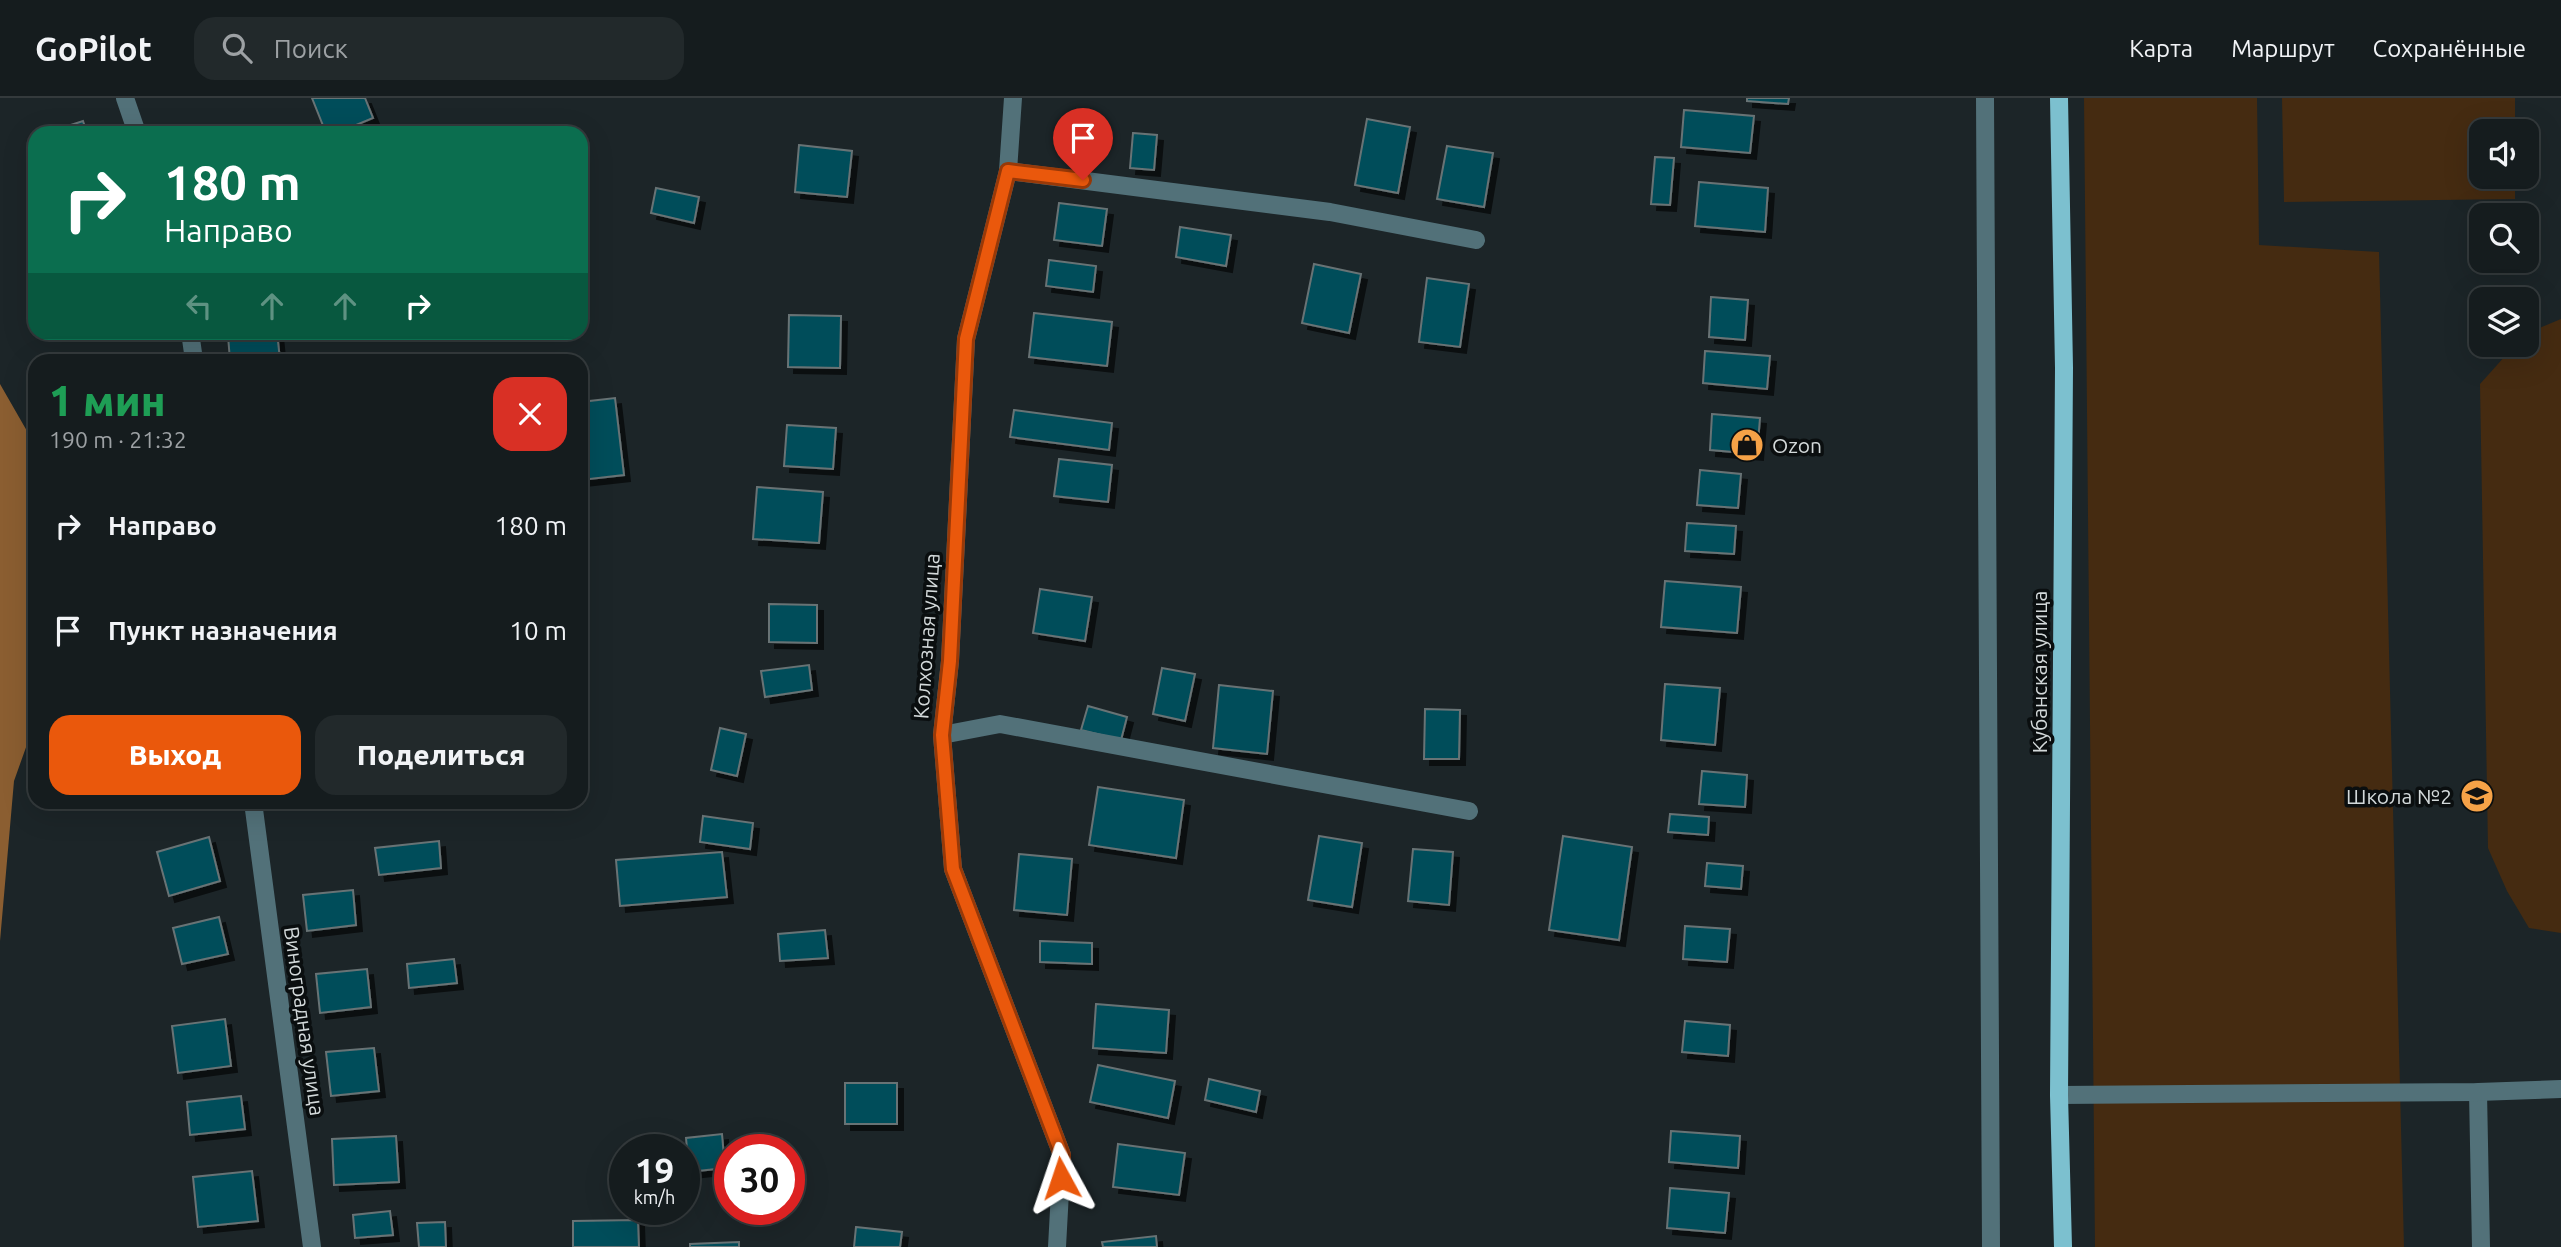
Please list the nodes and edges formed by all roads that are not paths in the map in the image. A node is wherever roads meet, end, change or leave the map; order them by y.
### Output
1 (125, 98) edge
2 (1013, 98) edge
3 (1985, 98) edge
4 (2059, 98) edge
5 (135, 126) edge
6 (1008, 171) junction
7 (1476, 240) dead end
8 (942, 735) junction
9 (254, 809) edge
10 (1469, 811) dead end
11 (2561, 1089) edge
12 (2478, 1092) junction
13 (2060, 1095) junction
14 (312, 1247) edge
15 (1057, 1247) edge
16 (1991, 1247) edge
17 (2063, 1247) edge
18 (2481, 1247) edge

1 - 5 street
2 - 6 street, Колхозная улица
3 - 16 street
4 - 13 main road, Кубанская улица
6 - 7 street
6 - 8 street, Колхозная улица
8 - 10 street
8 - 15 street, Колхозная улица
9 - 14 street, Виноградная улица
11 - 12 street
12 - 13 street
12 - 18 street
13 - 17 main road, Кубанская улица

